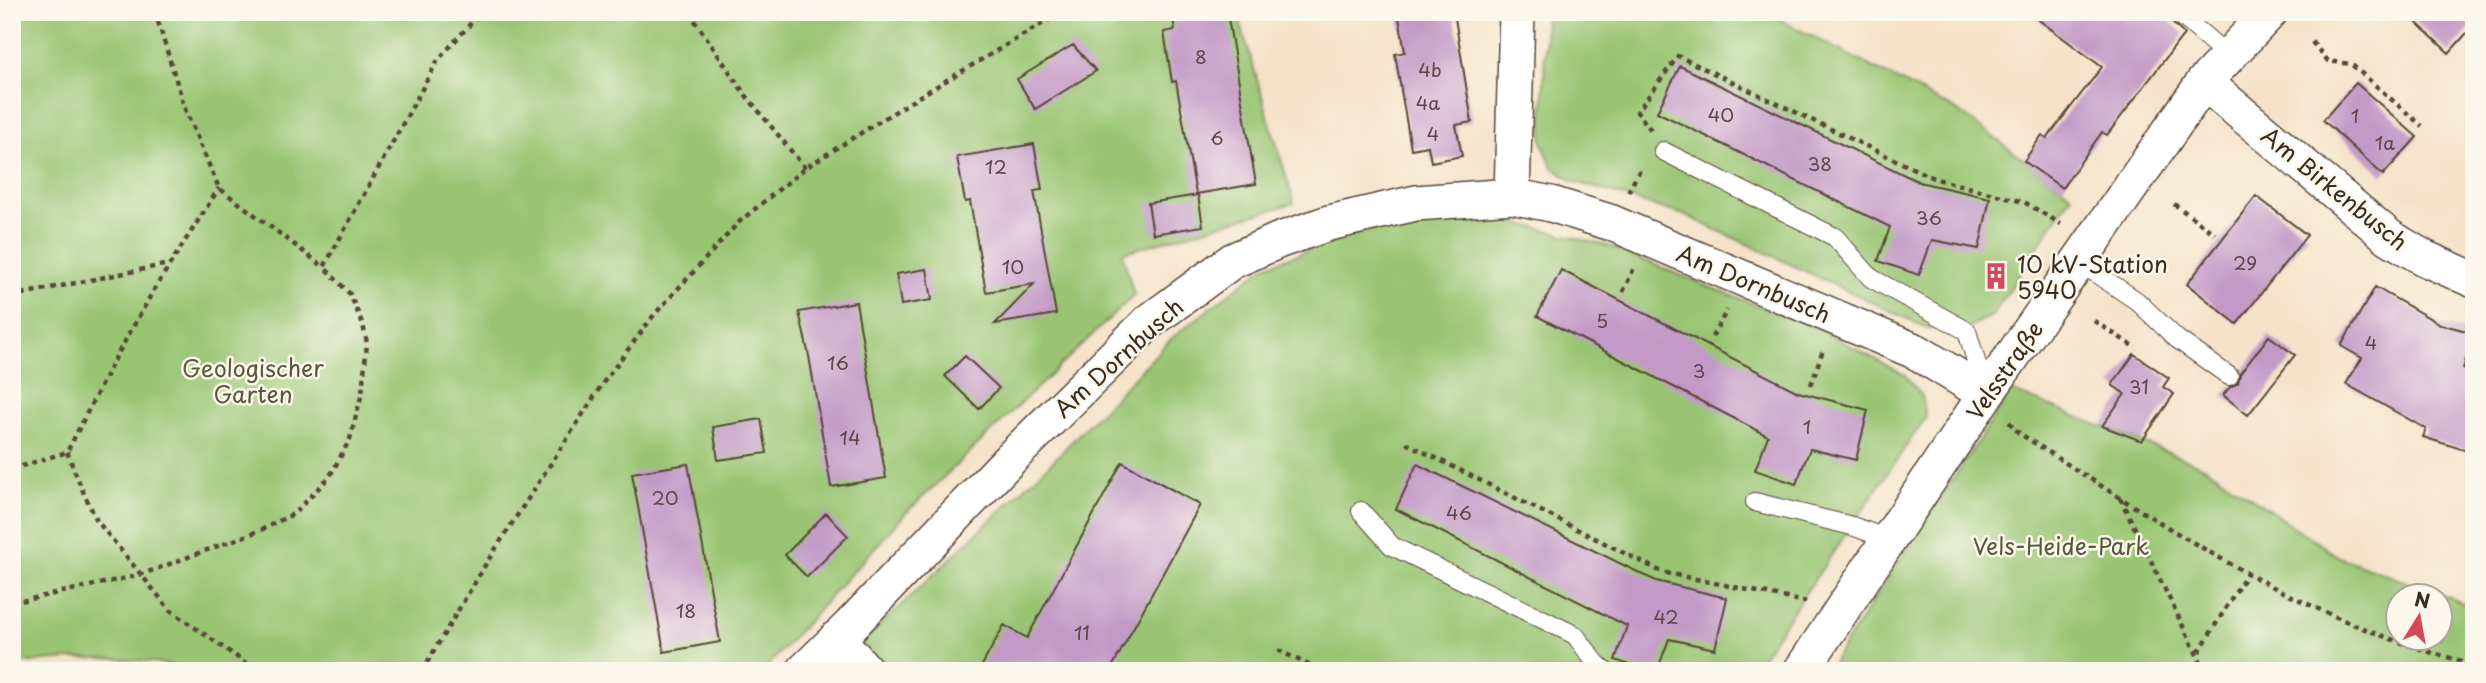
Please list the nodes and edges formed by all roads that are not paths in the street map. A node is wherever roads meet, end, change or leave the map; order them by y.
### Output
1 (1517, 12) edge
2 (2177, 12) edge
3 (2270, 12) edge
4 (2228, 56) junction
5 (2204, 82) junction
6 (1660, 144) road end
7 (1512, 196) junction
8 (2085, 252) junction
9 (2474, 281) edge
10 (2229, 376) dead end
11 (1986, 394) junction
12 (1755, 502) dead end
13 (1361, 511) dead end
14 (1888, 539) junction
15 (837, 639) junction
16 (804, 671) edge
17 (866, 671) edge
18 (1605, 671) edge
19 (1801, 671) edge

1 - 7 street
2 - 4 lane
3 - 4 street, Velsstraße
4 - 5 street, Velsstraße
5 - 8 street, Velsstraße
5 - 9 street, Am Birkenbusch
6 - 11 lane
7 - 11 street, Am Dornbusch
7 - 15 street, Am Dornbusch
8 - 10 lane
8 - 11 street, Velsstraße
11 - 14 street, Velsstraße
12 - 14 lane
13 - 18 lane
14 - 19 street, Velsstraße
15 - 16 street, Am Dornbusch
15 - 17 street

